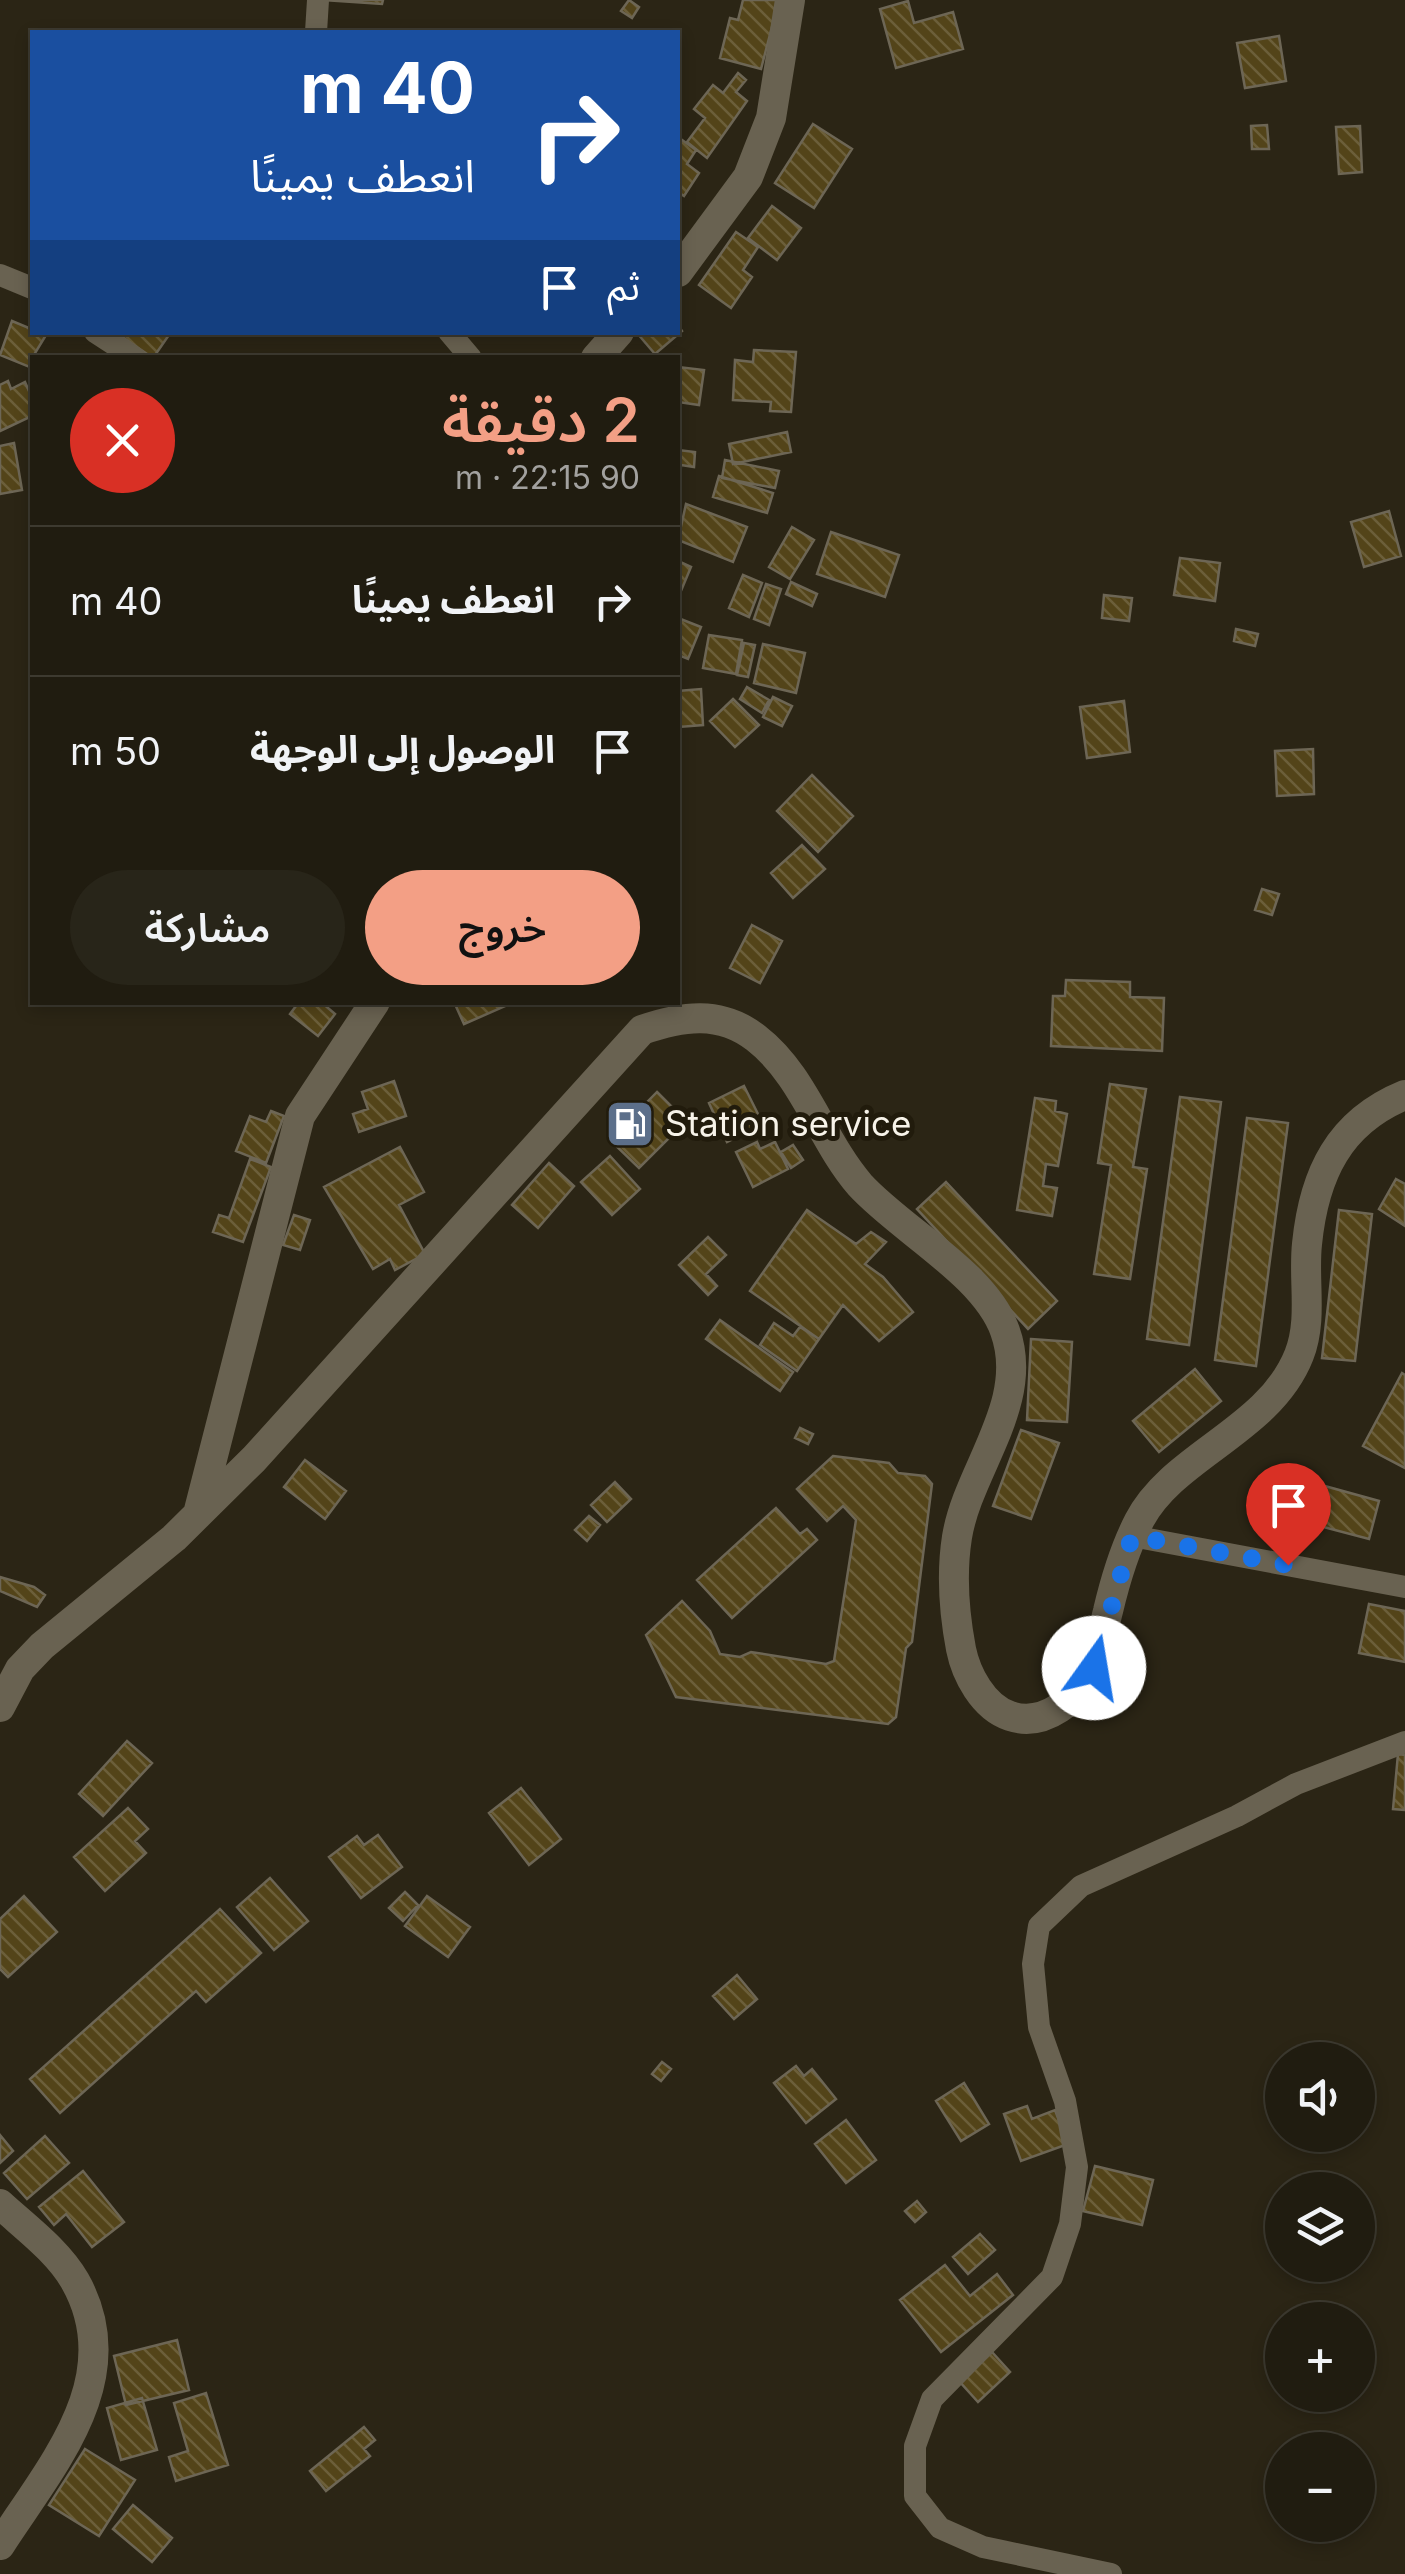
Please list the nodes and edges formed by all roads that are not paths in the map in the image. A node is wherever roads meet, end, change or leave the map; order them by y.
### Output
1 (318, 0) edge
2 (790, 0) edge
3 (316, 30) edge
4 (680, 269) edge
5 (0, 275) edge
6 (30, 287) edge
7 (100, 335) edge
8 (452, 335) edge
9 (616, 335) edge
10 (130, 355) edge
11 (468, 355) edge
12 (599, 355) edge
13 (373, 1005) edge
14 (1405, 1095) edge
15 (197, 1515) junction
16 (1132, 1536) junction
17 (1405, 1587) edge
18 (0, 1707) edge
19 (1405, 1742) edge
20 (0, 2204) edge
21 (0, 2545) edge
22 (1111, 2574) edge

1 - 3 street
2 - 4 main road
5 - 6 street
7 - 10 street
8 - 11 street
9 - 12 main road
13 - 15 main road
14 - 16 main road
15 - 16 main road
15 - 18 main road
16 - 17 street
19 - 22 street
20 - 21 main road

